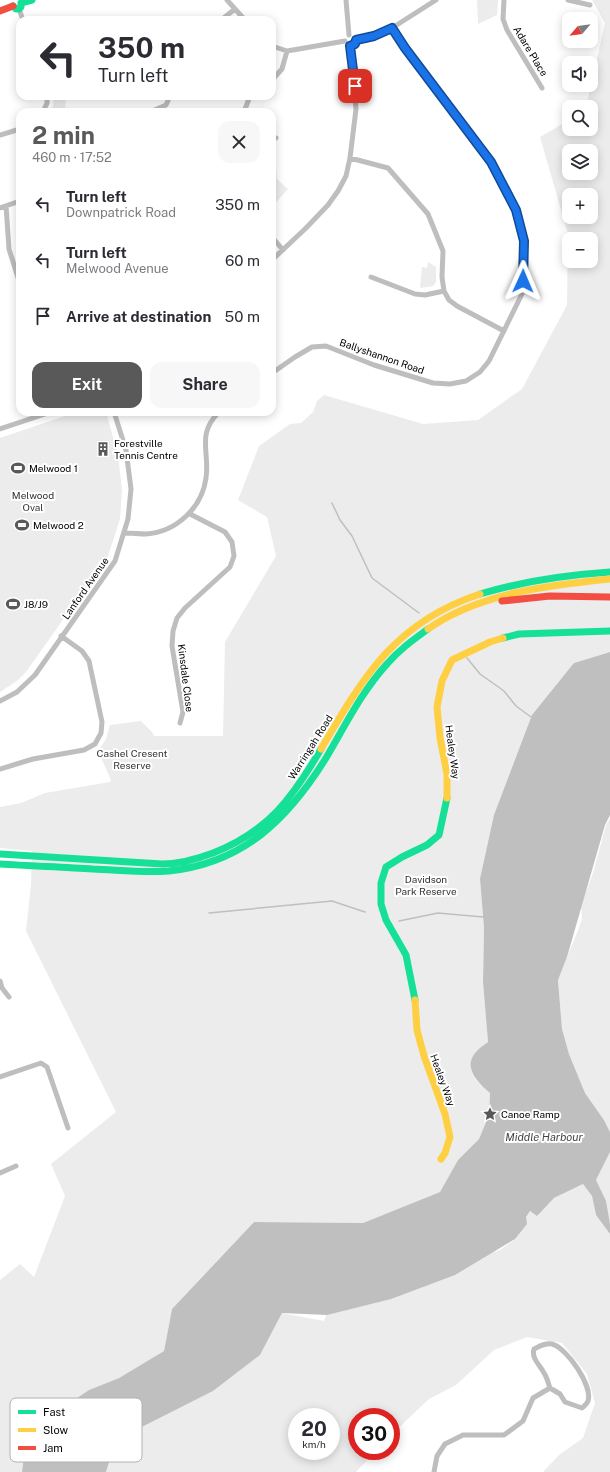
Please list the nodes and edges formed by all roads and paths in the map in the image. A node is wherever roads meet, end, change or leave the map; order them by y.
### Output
1 (32, 0) edge
2 (227, 0) edge
3 (346, 0) edge
4 (436, 0) edge
5 (504, 0) edge
6 (568, 0) edge
7 (430, 2) edge
8 (590, 5) dead end
9 (18, 6) junction
10 (235, 9) junction
11 (0, 11) edge
12 (22, 16) edge
13 (226, 16) edge
14 (241, 16) edge
15 (392, 28) junction
16 (349, 35) junction
17 (356, 40) junction
18 (345, 42) junction
19 (350, 46) junction
20 (276, 47) edge
21 (287, 51) junction
22 (276, 76) edge
23 (542, 88) dead end
24 (168, 100) edge
25 (158, 108) edge
26 (16, 130) edge
27 (0, 135) edge
28 (350, 158) junction
29 (16, 202) edge
30 (6, 206) junction
31 (0, 208) edge
32 (276, 242) edge
33 (283, 250) junction
34 (276, 256) edge
35 (16, 271) edge
36 (371, 277) dead end
37 (444, 291) junction
38 (504, 331) junction
39 (276, 370) edge
40 (39, 416) edge
41 (115, 416) edge
42 (215, 416) edge
43 (0, 429) edge
44 (190, 514) junction
45 (125, 533) junction
46 (610, 572) edge
47 (610, 579) edge
48 (610, 597) edge
49 (478, 605) junction
50 (610, 631) edge
51 (61, 636) junction
52 (0, 701) edge
53 (180, 723) dead end
54 (0, 769) edge
55 (0, 854) edge
56 (0, 864) edge
57 (0, 981) edge
58 (9, 996) dead end
59 (0, 1077) edge
60 (68, 1128) dead end
61 (441, 1159) dead end
62 (16, 1166) dead end
63 (0, 1173) edge
64 (550, 1388) junction
65 (434, 1472) edge

1 - 9 main road
2 - 10 street
3 - 16 street
4 - 7 street
5 - 23 street, Adare Place
6 - 8 street
7 - 15 street
9 - 11 main road
9 - 12 street
10 - 13 street
10 - 14 street
15 - 17 street
15 - 38 street, Ballyshannon Road
16 - 17 street
16 - 18 street
17 - 19 street
18 - 19 street
18 - 21 street
19 - 28 street
20 - 21 street
21 - 22 street
24 - 25 street
26 - 27 street
28 - 33 street
28 - 37 street
29 - 30 street
30 - 31 street
30 - 35 street
32 - 33 street
33 - 34 street
36 - 37 street
37 - 38 street
38 - 39 street, Ballyshannon Road
40 - 43 street
41 - 45 street, Lanford Avenue
42 - 44 street
44 - 45 street
44 - 53 street, Kinsdale Close
45 - 51 street, Lanford Avenue
46 - 55 main road, Warringah Road
47 - 49 main road, Warringah Road
48 - 49 main road
49 - 56 main road, Warringah Road
50 - 61 main road, Healey Way
51 - 52 street, Lanford Avenue
51 - 54 street
57 - 58 street
59 - 60 street
62 - 63 street
64 - 64 street
64 - 65 street

